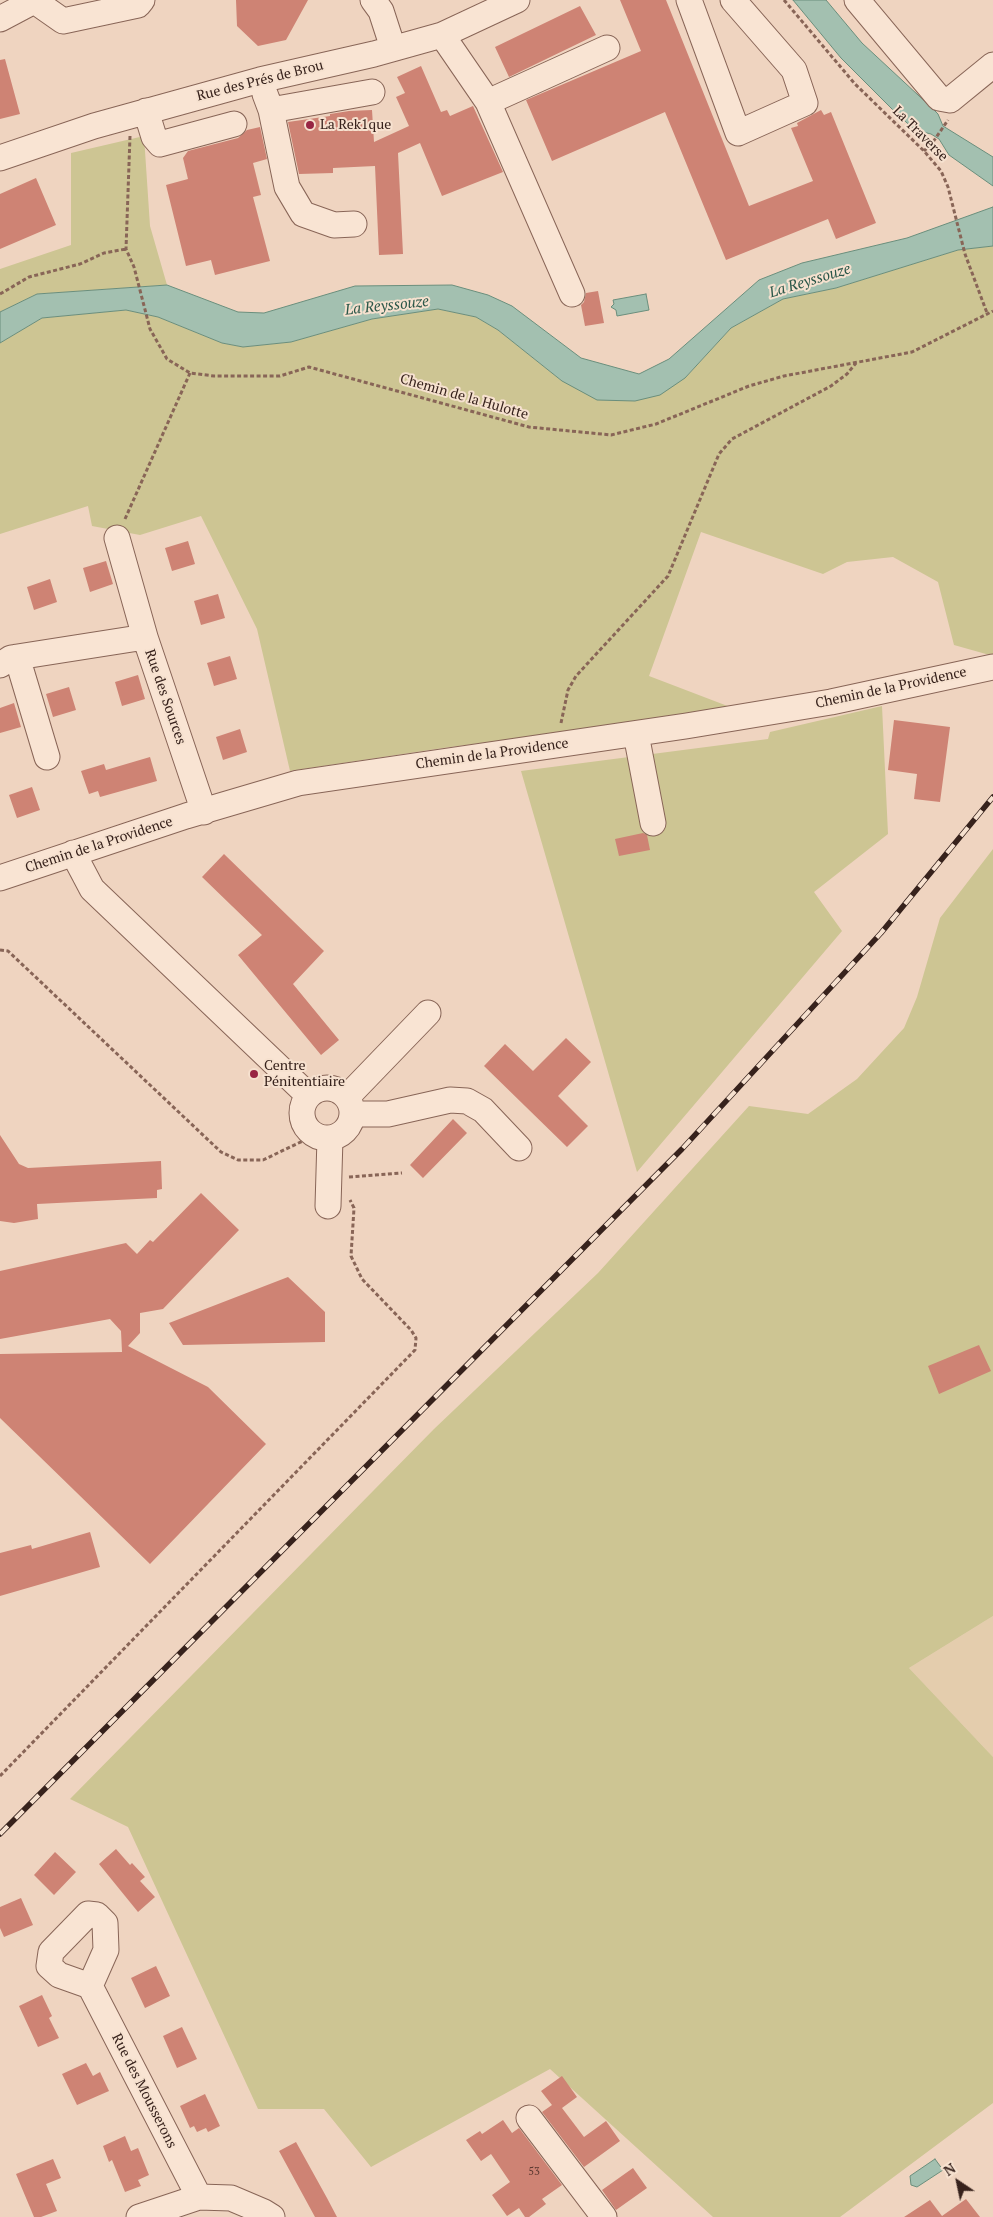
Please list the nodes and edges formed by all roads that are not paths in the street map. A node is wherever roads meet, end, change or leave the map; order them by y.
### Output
1 (34, 0) edge
2 (142, 0) edge
3 (373, 0) edge
4 (517, 0) edge
5 (689, 0) edge
6 (733, 0) edge
7 (857, 0) edge
8 (0, 19) edge
9 (442, 34) junction
10 (393, 48) junction
11 (607, 48) dead end
12 (993, 65) edge
13 (260, 80) junction
14 (372, 92) dead end
15 (488, 102) junction
16 (271, 110) junction
17 (138, 114) junction
18 (234, 124) dead end
19 (0, 158) edge
20 (354, 224) dead end
21 (572, 294) dead end
22 (117, 538) road end
23 (145, 637) junction
24 (9, 661) edge
25 (993, 667) edge
26 (636, 734) junction
27 (47, 757) dead end
28 (204, 812) junction
29 (653, 823) dead end
30 (73, 853) junction
31 (0, 878) edge
32 (428, 1013) dead end
33 (308, 1096) junction
34 (350, 1106) junction
35 (322, 1137) junction
36 (519, 1148) dead end
37 (328, 1206) dead end
38 (90, 1986) dead end
39 (529, 2118) dead end
40 (199, 2196) junction
41 (139, 2217) edge
42 (272, 2217) edge
43 (604, 2217) edge

1 - 2 street
1 - 8 street
3 - 10 street
4 - 9 street, Rue des Prés de Brou
5 - 6 street
7 - 12 street
9 - 10 street, Rue des Prés de Brou
9 - 15 street
10 - 13 street, Rue des Prés de Brou
11 - 15 street
13 - 16 street
13 - 17 street, Rue des Prés de Brou
14 - 16 street
15 - 21 street
16 - 20 street
17 - 18 street
17 - 19 street, Rue des Prés de Brou
22 - 23 street
23 - 24 street, Rue des Sources
23 - 28 street, Rue des Sources
24 - 27 street
25 - 26 street, Chemin de la Providence
26 - 28 street, Chemin de la Providence
26 - 29 street
28 - 30 street, Chemin de la Providence
30 - 31 street, Chemin de la Providence
30 - 33 street
32 - 34 street
33 - 34 street
33 - 35 street
34 - 35 street
34 - 36 street
35 - 37 street
38 - 40 street, Rue des Mousserons
39 - 43 street
40 - 41 street
40 - 42 street

